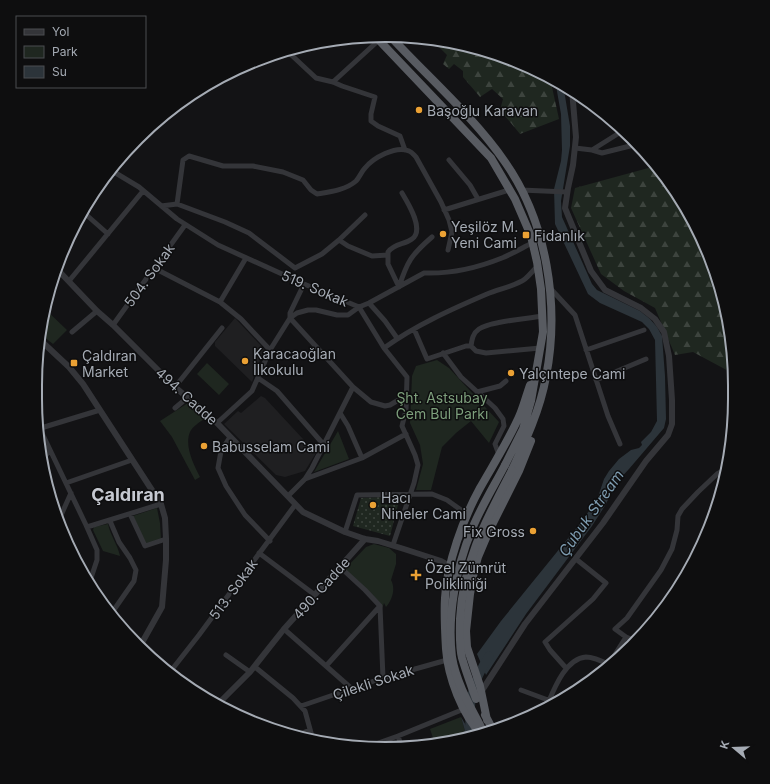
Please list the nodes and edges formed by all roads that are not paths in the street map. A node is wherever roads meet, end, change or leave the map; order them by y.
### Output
1 (381, 42) edge
2 (372, 43) edge
3 (396, 43) edge
4 (292, 55) edge
5 (333, 82) junction
6 (573, 98) edge
7 (618, 134) edge
8 (631, 146) edge
9 (575, 148) junction
10 (405, 150) junction
11 (592, 150) junction
12 (449, 160) dead end
13 (115, 173) edge
14 (509, 190) junction
15 (521, 190) junction
16 (143, 191) junction
17 (564, 192) junction
18 (402, 193) dead end
19 (478, 200) junction
20 (177, 204) junction
21 (161, 206) junction
22 (444, 210) junction
23 (87, 215) edge
24 (365, 215) dead end
25 (186, 225) junction
26 (108, 234) junction
27 (432, 237) dead end
28 (339, 240) junction
29 (532, 243) junction
30 (448, 250) dead end
31 (388, 255) junction
32 (246, 258) junction
33 (538, 266) junction
34 (154, 268) junction
35 (61, 273) edge
36 (69, 281) junction
37 (304, 284) junction
38 (399, 287) junction
39 (549, 287) junction
40 (220, 302) junction
41 (369, 303) junction
42 (359, 307) junction
43 (97, 311) junction
44 (542, 316) junction
45 (290, 318) junction
46 (113, 325) junction
47 (222, 328) dead end
48 (414, 329) junction
49 (644, 330) dead end
50 (72, 332) dead end
51 (397, 338) junction
52 (45, 344) edge
53 (471, 346) junction
54 (384, 348) junction
55 (540, 348) junction
56 (270, 350) junction
57 (586, 350) junction
58 (444, 353) junction
59 (646, 359) dead end
60 (537, 365) junction
61 (546, 377) junction
62 (258, 378) junction
63 (596, 380) junction
64 (506, 381) dead end
65 (175, 387) junction
66 (353, 387) junction
67 (477, 392) junction
68 (407, 395) junction
69 (187, 398) junction
70 (175, 408) dead end
71 (100, 410) junction
72 (340, 413) junction
73 (217, 423) junction
74 (44, 427) edge
75 (406, 434) junction
76 (230, 437) junction
77 (45, 438) edge
78 (620, 444) dead end
79 (324, 445) junction
80 (50, 450) junction
81 (47, 454) edge
82 (499, 456) junction
83 (362, 458) junction
84 (132, 460) junction
85 (719, 473) edge
86 (305, 479) junction
87 (66, 483) junction
88 (71, 493) junction
89 (410, 494) junction
90 (288, 496) junction
91 (161, 504) junction
92 (295, 505) junction
93 (62, 514) edge
94 (130, 514) junction
95 (468, 515) junction
96 (110, 521) junction
97 (87, 527) junction
98 (345, 532) junction
99 (460, 535) junction
100 (166, 539) junction
101 (365, 539) junction
102 (270, 541) junction
103 (484, 544) junction
104 (393, 545) junction
105 (259, 553) junction
106 (576, 559) junction
107 (450, 566) junction
108 (340, 567) junction
109 (474, 571) junction
110 (92, 576) edge
111 (446, 590) junction
112 (470, 595) junction
113 (315, 596) junction
114 (380, 606) junction
115 (114, 609) edge
116 (284, 629) junction
117 (626, 637) junction
118 (631, 639) edge
119 (142, 642) edge
120 (617, 652) edge
121 (226, 655) dead end
122 (447, 660) junction
123 (604, 662) edge
124 (326, 666) junction
125 (173, 668) edge
126 (566, 668) junction
127 (252, 670) junction
128 (383, 678) junction
129 (352, 688) junction
130 (521, 690) dead end
131 (479, 692) junction
132 (550, 700) edge
133 (222, 701) edge
134 (548, 701) edge
135 (301, 706) junction
136 (465, 711) junction
137 (491, 725) edge
138 (479, 728) edge
139 (478, 729) edge
140 (310, 730) junction
141 (305, 732) edge
142 (311, 733) edge
143 (398, 736) junction
144 (400, 741) edge
145 (382, 742) edge

1 - 14 highway
2 - 5 street
3 - 15 highway
4 - 5 street
5 - 10 street
6 - 9 street
7 - 11 street
8 - 11 street
9 - 11 street
9 - 17 street
10 - 20 street
10 - 22 street
12 - 19 street
13 - 16 street, 519. Sokak
14 - 19 street
14 - 29 highway
15 - 17 street
15 - 39 highway
16 - 21 street, 519. Sokak
16 - 26 street
17 - 106 street
18 - 31 street
19 - 22 street
20 - 21 street
20 - 28 street
21 - 25 street, 519. Sokak
22 - 30 street
23 - 26 street
24 - 28 street
25 - 32 street, 519. Sokak
25 - 34 street, 504. Sokak
26 - 36 street
27 - 38 street
28 - 31 street
29 - 33 highway
29 - 38 street
31 - 38 street
32 - 37 street, 519. Sokak
32 - 40 street
33 - 44 highway
33 - 48 street
34 - 40 street
34 - 46 street, 504. Sokak
35 - 36 street, 494. Cadde
36 - 43 street, 494. Cadde
37 - 42 street, 519. Sokak
37 - 45 street
38 - 41 street
39 - 57 street
39 - 61 highway
40 - 56 street
41 - 42 street
41 - 51 street
42 - 45 street
42 - 54 street, 519. Sokak
43 - 46 street, 494. Cadde
43 - 50 street
44 - 53 street
44 - 55 highway
45 - 56 street
45 - 66 street
46 - 65 street, 494. Cadde
47 - 65 street
48 - 51 street
48 - 58 street
49 - 57 street
51 - 54 street
52 - 71 street
53 - 55 street
53 - 58 street
54 - 68 street, 519. Sokak
55 - 60 highway
56 - 62 street
57 - 63 street
58 - 67 street
59 - 63 street
60 - 82 highway
60 - 138 highway, bridge
61 - 103 highway
61 - 131 highway, bridge
62 - 73 street
62 - 79 street
63 - 78 street
64 - 67 street
65 - 69 street, 494. Cadde
66 - 68 street
66 - 72 street
67 - 82 street
68 - 75 street, 519. Sokak
69 - 70 street
69 - 73 street, 494. Cadde
71 - 74 street
71 - 84 street
72 - 79 street
72 - 83 street
73 - 76 street, 494. Cadde
75 - 83 street
75 - 89 street, 519. Sokak
76 - 90 street, 494. Cadde
76 - 102 street
77 - 80 street
79 - 86 street
80 - 81 street
80 - 87 street
82 - 95 highway
83 - 86 street
84 - 87 street
84 - 91 street
85 - 117 street
86 - 90 street
87 - 88 street
88 - 93 street
88 - 97 street
89 - 95 street
89 - 98 street
89 - 104 street, 519. Sokak
90 - 92 street, 494. Cadde
91 - 94 street
91 - 100 street
92 - 98 street, 494. Cadde
92 - 102 street, 513. Sokak
94 - 96 street
94 - 100 street
95 - 99 highway
96 - 97 street
96 - 115 street
97 - 110 street
98 - 101 street, 494. Cadde
99 - 103 highway
99 - 107 highway
100 - 119 street
101 - 104 street
101 - 108 street, 490. Cadde
102 - 105 street, 513. Sokak
103 - 109 highway
104 - 107 street
105 - 113 street
105 - 125 street, 513. Sokak
106 - 126 street
106 - 131 street
107 - 109 highway
107 - 109 highway
107 - 111 highway
108 - 113 street, 490. Cadde
108 - 114 street
109 - 112 highway
111 - 112 highway
111 - 122 highway
112 - 131 highway
113 - 116 street, 490. Cadde
114 - 124 street
114 - 128 street
116 - 124 street
116 - 127 street, 490. Cadde
117 - 118 street
117 - 120 street
121 - 127 street
122 - 128 street, Çilekli Sokak
122 - 136 highway
123 - 126 street
124 - 129 street
126 - 132 street
127 - 133 street, 490. Cadde
127 - 135 street
128 - 129 street, Çilekli Sokak
129 - 135 street, Çilekli Sokak
130 - 134 street
131 - 137 highway
135 - 140 street
136 - 139 highway
136 - 143 street
140 - 141 street
140 - 142 street
143 - 144 street
143 - 145 street

